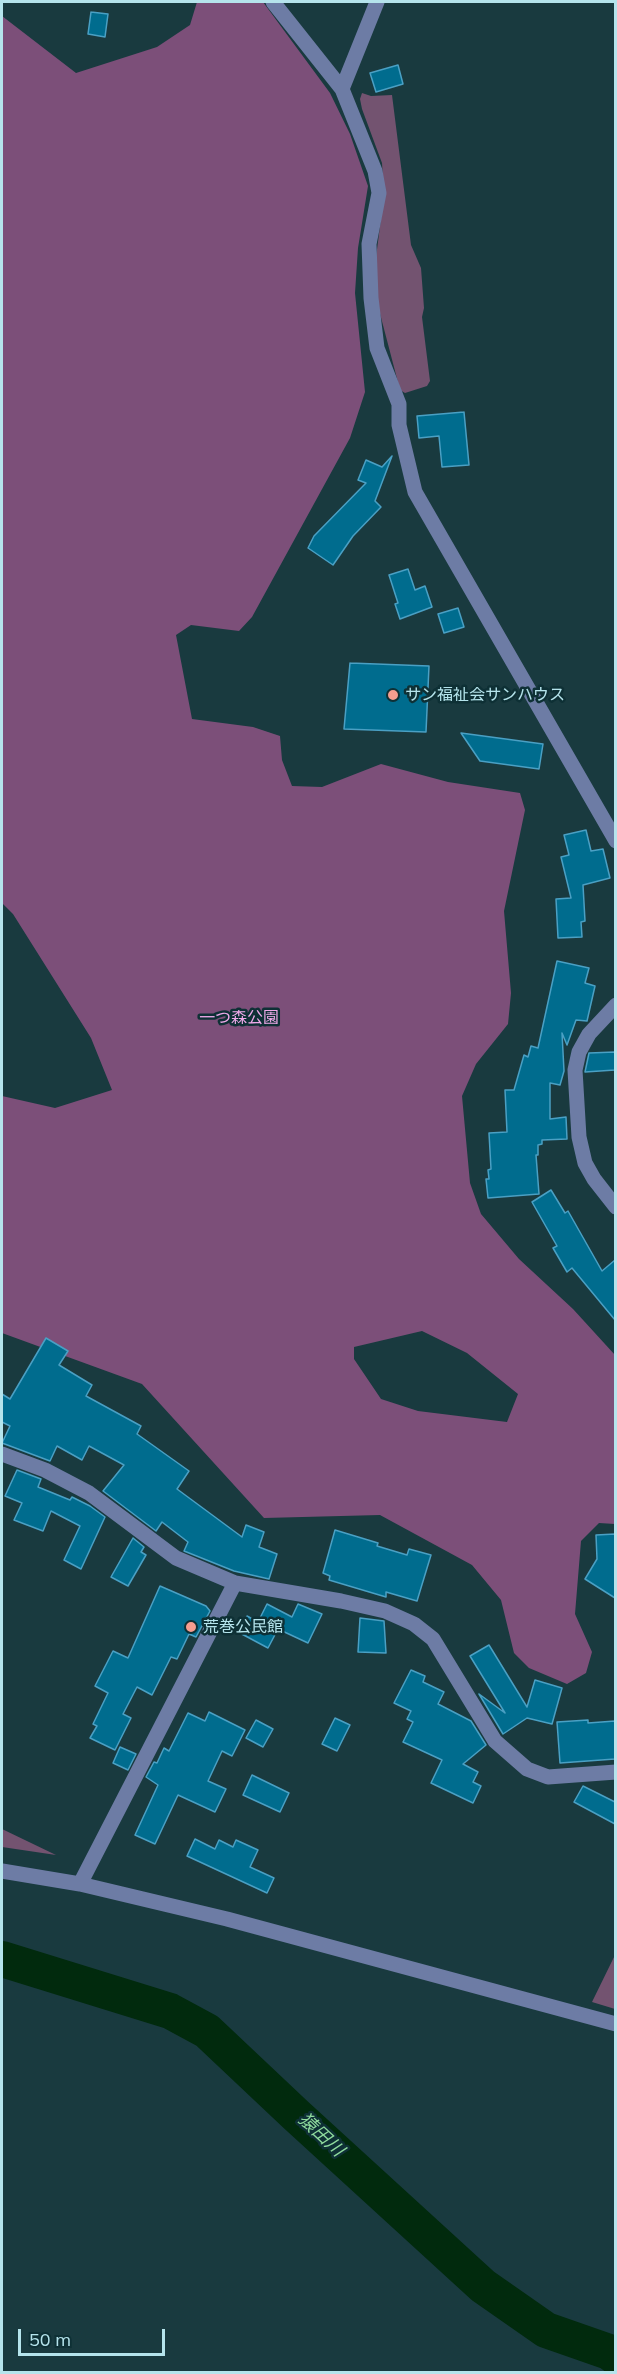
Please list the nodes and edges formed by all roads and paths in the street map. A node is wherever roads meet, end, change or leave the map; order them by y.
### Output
1 (273, 2) edge
2 (377, 2) edge
3 (342, 89) junction
4 (615, 841) edge
5 (615, 1005) edge
6 (615, 1207) edge
7 (2, 1454) edge
8 (235, 1583) junction
9 (615, 1772) edge
10 (2, 1871) edge
11 (80, 1884) junction
12 (615, 2024) edge

1 - 3 street
2 - 3 street
3 - 4 street
5 - 6 street
7 - 8 street
8 - 9 street
8 - 11 street
10 - 11 street
11 - 12 street

